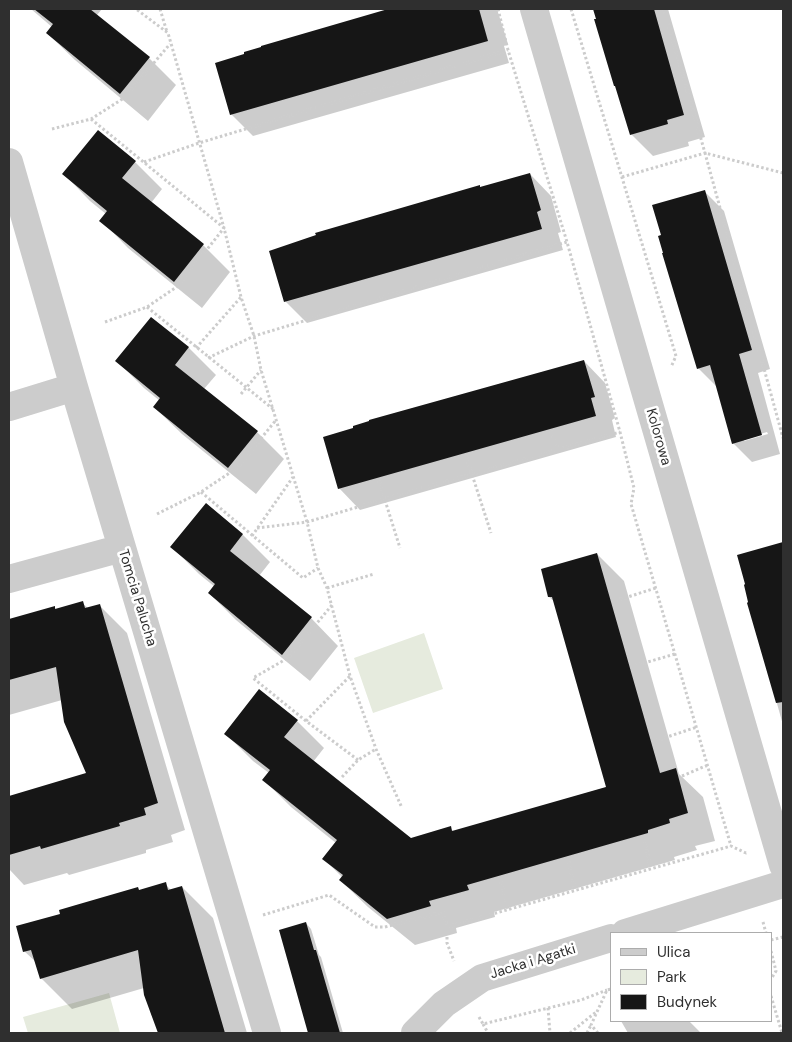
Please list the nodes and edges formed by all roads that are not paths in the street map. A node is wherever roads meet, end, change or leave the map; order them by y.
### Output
1 (534, 9) edge
2 (9, 162) edge
3 (74, 388) junction
4 (9, 407) edge
5 (122, 548) junction
6 (9, 579) edge
7 (783, 865) edge
8 (783, 884) edge
9 (628, 932) edge
10 (610, 938) edge
11 (267, 1033) edge
12 (414, 1033) edge

1 - 7 street, Kolorowa
2 - 3 street, Tomcia Palucha
3 - 4 street
3 - 5 street, Tomcia Palucha
5 - 6 street
5 - 11 street, Tomcia Palucha
8 - 9 street
10 - 12 street, Jacka i Agatki

